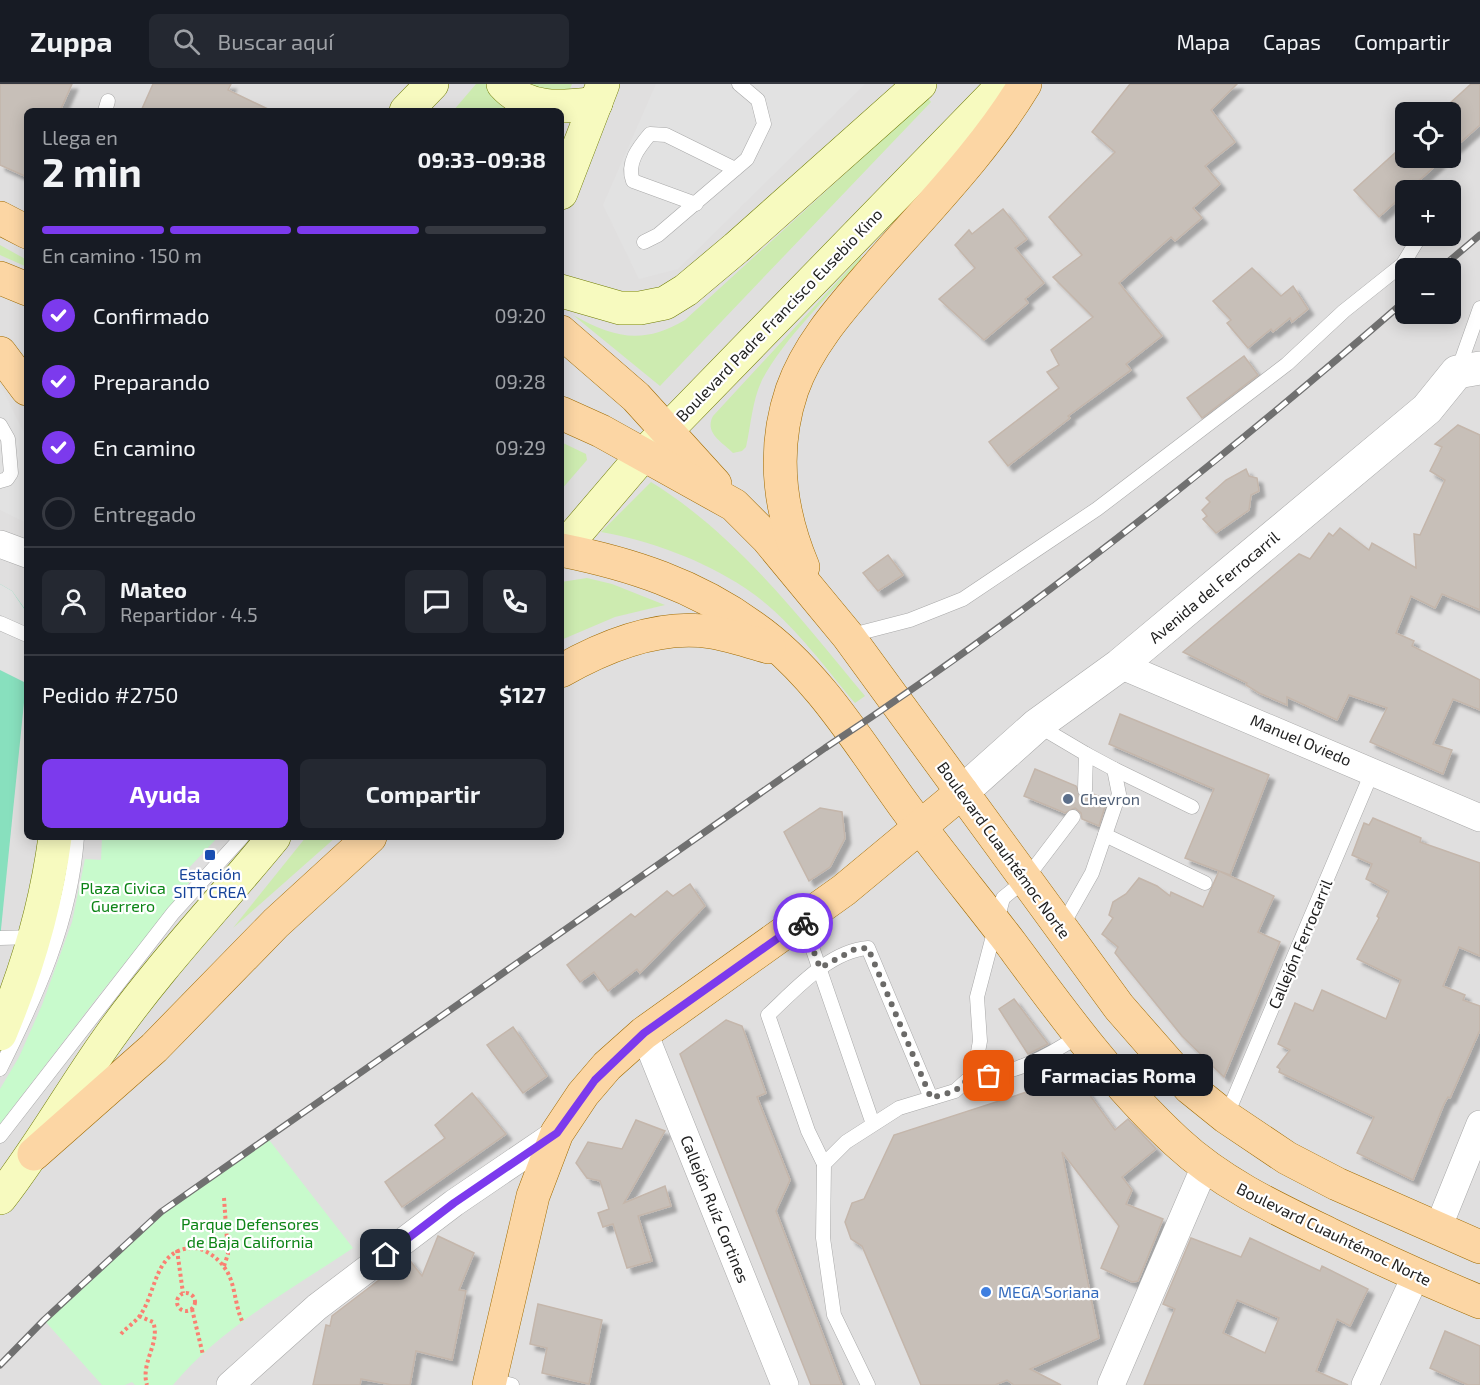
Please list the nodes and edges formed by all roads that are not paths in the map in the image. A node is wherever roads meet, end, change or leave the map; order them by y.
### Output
1 (432, 84) edge
2 (503, 84) edge
3 (739, 84) edge
4 (920, 84) edge
5 (1004, 84) edge
6 (1025, 84) edge
7 (599, 90) edge
8 (409, 108) edge
9 (735, 169) junction
10 (564, 185) edge
11 (696, 204) junction
12 (0, 218) edge
13 (24, 230) edge
14 (644, 242) dead end
15 (1414, 246) edge
16 (0, 278) edge
17 (24, 288) edge
18 (564, 292) edge
19 (1480, 308) edge
20 (564, 335) edge
21 (0, 336) edge
22 (24, 350) edge
23 (0, 353) edge
24 (1469, 370) edge
25 (24, 385) edge
26 (564, 414) edge
27 (0, 425) edge
28 (668, 430) junction
29 (643, 455) junction
30 (0, 481) edge
31 (734, 505) junction
32 (0, 544) edge
33 (564, 547) edge
34 (564, 551) edge
35 (24, 553) edge
36 (812, 588) junction
37 (0, 623) edge
38 (24, 634) edge
39 (848, 636) junction
40 (782, 650) junction
41 (1120, 665) junction
42 (564, 670) edge
43 (1037, 725) junction
44 (1086, 754) junction
45 (1114, 769) junction
46 (1373, 770) junction
47 (1085, 790) dead end
48 (962, 792) junction
49 (1192, 807) dead end
50 (1073, 817) dead end
51 (1480, 818) edge
52 (920, 827) junction
53 (1105, 835) junction
54 (55, 840) edge
55 (77, 840) edge
56 (239, 840) edge
57 (272, 840) edge
58 (367, 840) edge
59 (1025, 880) junction
60 (1205, 883) dead end
61 (802, 921) junction
62 (997, 926) junction
63 (1061, 928) junction
64 (36, 937) junction
65 (0, 938) edge
66 (820, 968) junction
67 (644, 1033) junction
68 (0, 1034) edge
69 (1080, 1035) junction
70 (0, 1069) edge
71 (974, 1074) junction
72 (931, 1098) junction
73 (1226, 1117) junction
74 (873, 1124) junction
75 (1480, 1124) edge
76 (557, 1133) junction
77 (0, 1136) edge
78 (34, 1154) junction
79 (824, 1164) junction
80 (1204, 1166) junction
81 (0, 1198) edge
82 (1438, 1228) junction
83 (1480, 1247) edge
84 (1416, 1275) junction
85 (1480, 1302) edge
86 (497, 1383) edge
87 (230, 1385) edge
88 (785, 1385) edge
89 (868, 1385) edge
90 (1111, 1385) edge
91 (1365, 1385) edge

1 - 8 main road
2 - 7 main road
3 - 9 lane
4 - 18 main road
5 - 28 main road, Boulevard Padre Francisco Eusebio Kino
6 - 36 main road
7 - 10 main road
9 - 11 lane
9 - 11 lane
11 - 14 lane
12 - 13 main road
15 - 39 lane
16 - 17 main road
19 - 24 lane
20 - 28 main road
21 - 22 main road
23 - 25 main road
24 - 41 street, Avenida del Ferrocarril
26 - 29 main road, Boulevard Cuauhtémoc Norte
27 - 30 lane
28 - 29 main road, Boulevard Padre Francisco Eusebio Kino
28 - 31 main road
29 - 31 main road, Boulevard Cuauhtémoc Norte
29 - 33 main road, Boulevard Padre Francisco Eusebio Kino
31 - 36 main road, Boulevard Cuauhtémoc Norte
32 - 35 street
34 - 40 main road, Boulevard Cuauhtémoc Norte
36 - 39 main road, Boulevard Cuauhtémoc Norte
37 - 38 lane
39 - 48 main road, Boulevard Cuauhtémoc Norte
40 - 42 main road
40 - 52 main road, Boulevard Cuauhtémoc Norte
41 - 43 street, Avenida del Ferrocarril
41 - 46 street, Manuel Oviedo
43 - 44 lane
43 - 48 street, Avenida del Ferrocarril
44 - 45 lane
44 - 47 lane
45 - 49 lane
45 - 53 lane
46 - 51 street, Manuel Oviedo
46 - 73 lane, Callejón Ferrocarril
48 - 52 main road
48 - 59 main road, Boulevard Cuauhtémoc Norte
50 - 59 lane
52 - 61 main road
52 - 62 main road, Boulevard Cuauhtémoc Norte
53 - 60 lane
53 - 63 lane
54 - 64 main road
55 - 70 lane
56 - 77 lane
57 - 78 main road
58 - 78 main road
59 - 62 lane
59 - 63 main road, Boulevard Cuauhtémoc Norte
61 - 66 lane
61 - 67 main road
62 - 69 main road, Boulevard Cuauhtémoc Norte
62 - 71 lane
63 - 73 main road, Boulevard Cuauhtémoc Norte
64 - 65 lane
64 - 68 main road
66 - 72 lane
66 - 74 lane
66 - 79 lane
67 - 76 main road
67 - 88 street, Callejón Ruíz Cortines
69 - 71 lane
69 - 80 main road, Boulevard Cuauhtémoc Norte
71 - 72 lane
72 - 74 lane
73 - 82 main road, Boulevard Cuauhtémoc Norte
74 - 79 lane
75 - 82 street
76 - 86 main road
76 - 87 street
78 - 81 main road
79 - 89 lane
80 - 84 main road, Boulevard Cuauhtémoc Norte
80 - 90 street
82 - 83 main road, Boulevard Cuauhtémoc Norte
84 - 85 main road, Boulevard Cuauhtémoc Norte
84 - 91 street

